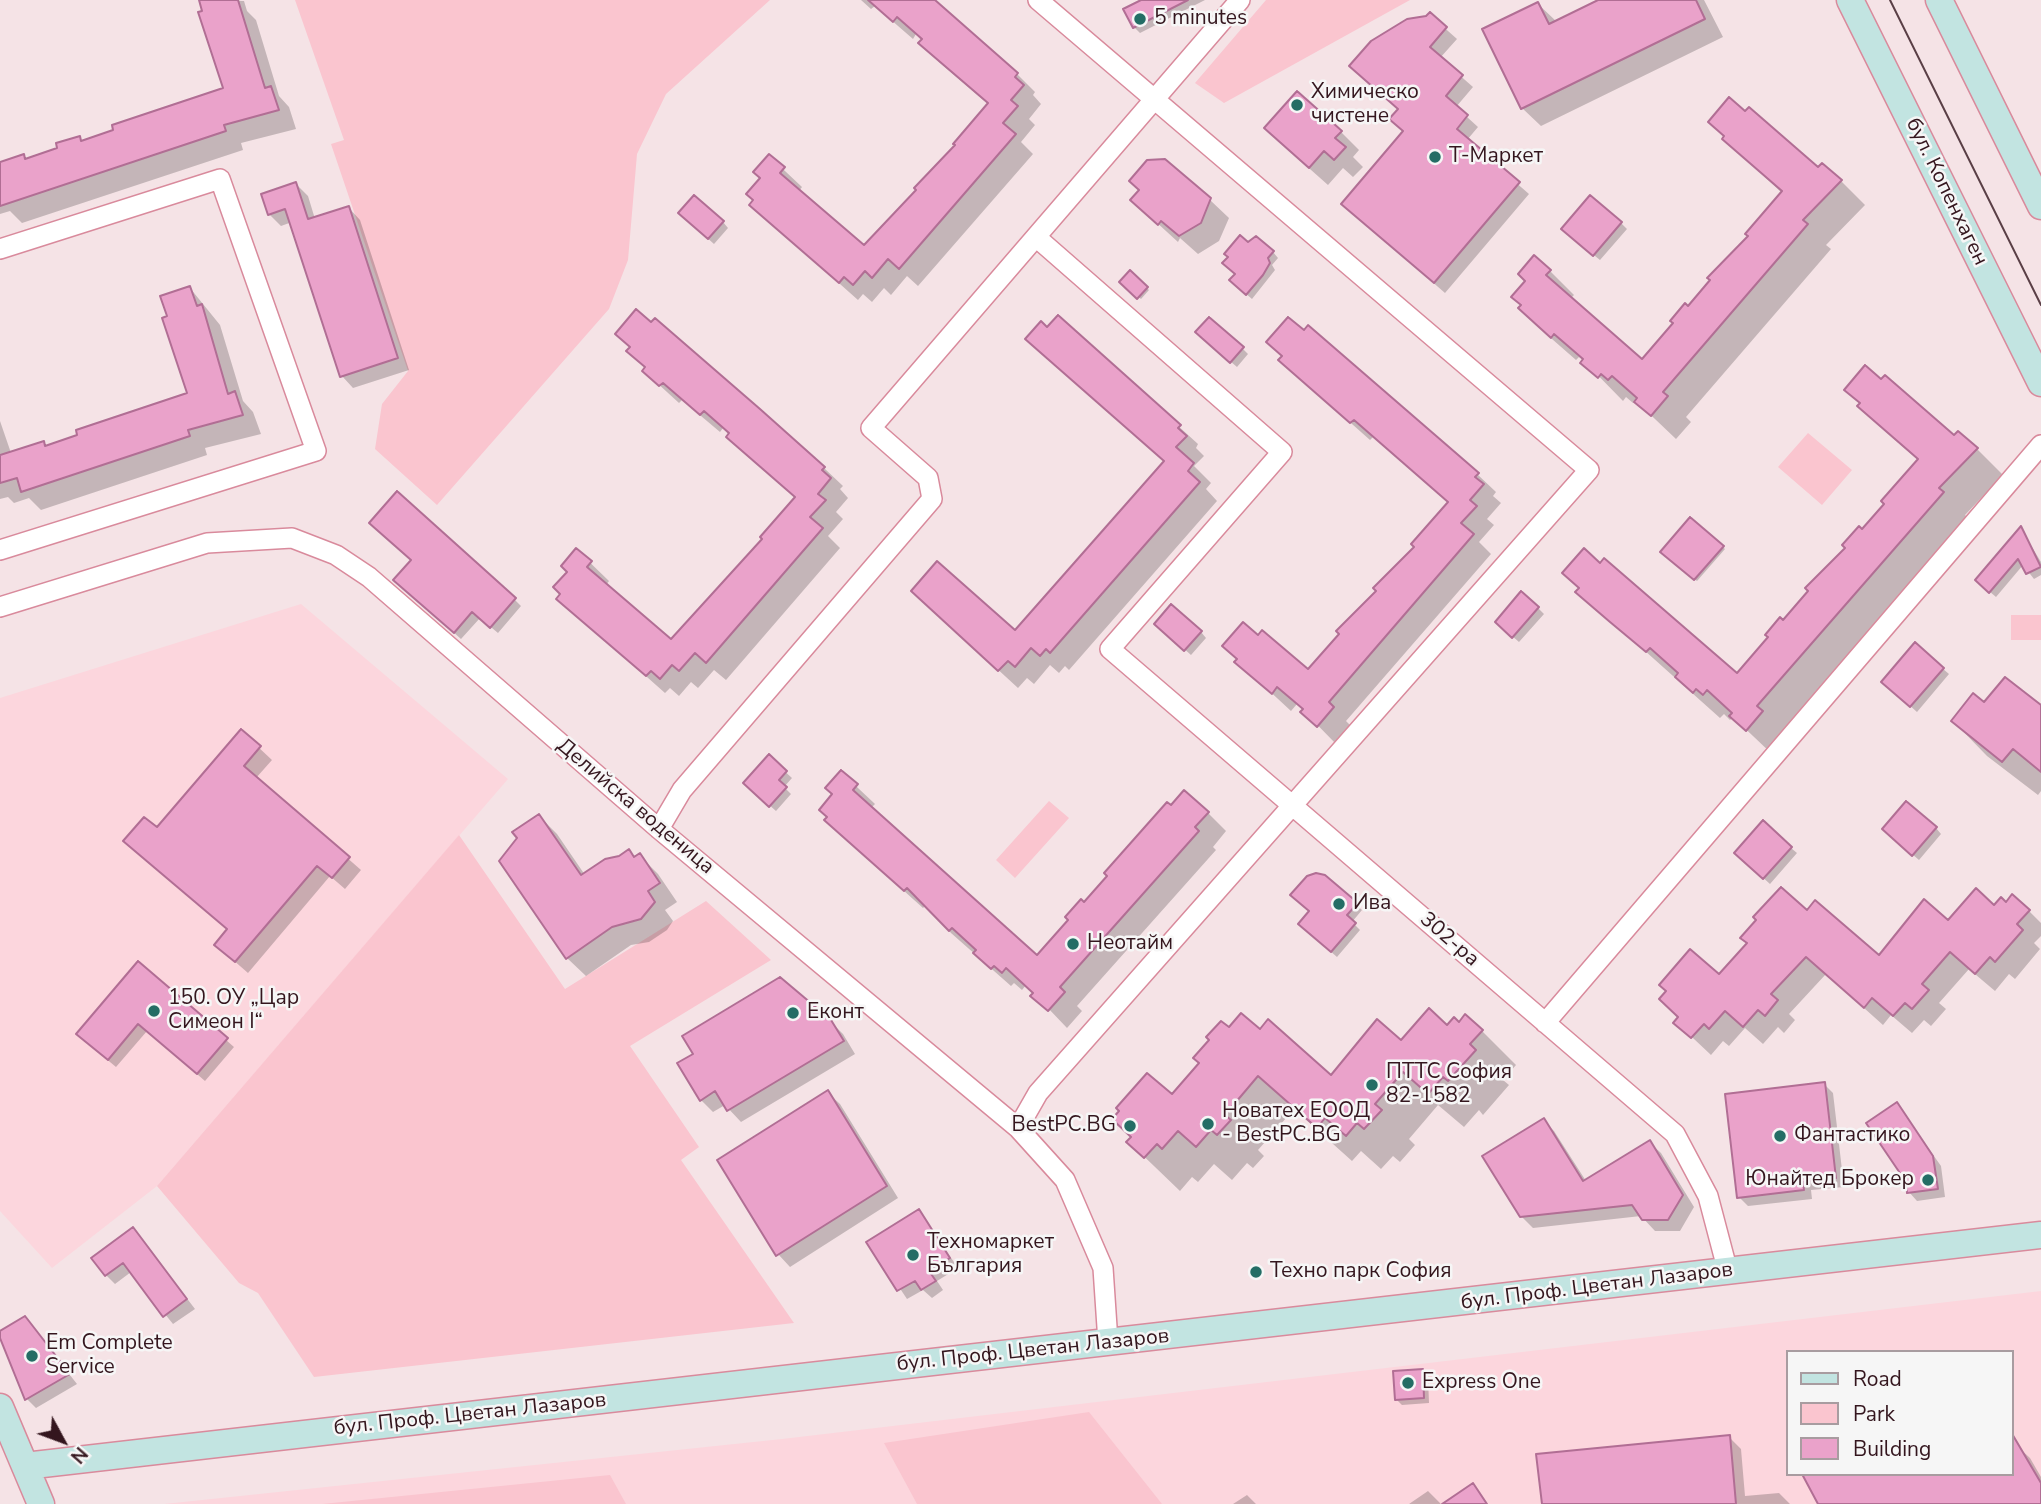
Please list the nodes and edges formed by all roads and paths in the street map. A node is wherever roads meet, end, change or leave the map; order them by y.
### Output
1 (1038, 0) edge
2 (1240, 0) edge
3 (1850, 0) edge
4 (1939, 0) edge
5 (1155, 99) junction
6 (2041, 206) edge
7 (1036, 237) junction
8 (0, 250) edge
9 (2041, 383) edge
10 (2041, 445) edge
11 (0, 550) edge
12 (0, 607) edge
13 (1292, 805) junction
14 (659, 830) junction
15 (1545, 1023) junction
16 (1018, 1128) junction
17 (2041, 1236) edge
18 (1728, 1272) junction
19 (1108, 1342) junction
20 (0, 1407) edge
21 (25, 1466) junction
22 (41, 1504) edge

1 - 5 street
2 - 5 street
3 - 9 main road, бул. Копенхаген
4 - 6 main road
5 - 7 street
5 - 13 street
7 - 13 street, 302-ра
7 - 14 street
8 - 11 street
10 - 15 street
12 - 14 street, Делийска воденица
13 - 15 street, 302-ра
13 - 16 street
14 - 16 street, Делийска воденица
15 - 18 street, 302-ра
16 - 19 street, Делийска воденица
17 - 18 main road, бул. Проф. Цветан Лазаров
18 - 19 main road, бул. Проф. Цветан Лазаров
19 - 21 main road, бул. Проф. Цветан Лазаров
20 - 21 main road
21 - 22 main road

